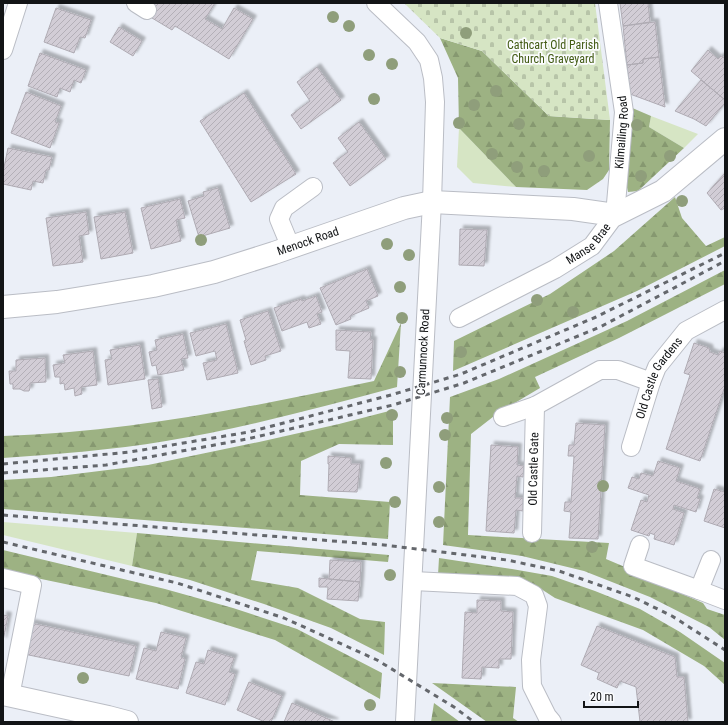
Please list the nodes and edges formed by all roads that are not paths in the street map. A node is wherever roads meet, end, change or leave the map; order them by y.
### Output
1 (17, 3) edge
2 (376, 3) edge
3 (608, 3) edge
4 (3, 50) edge
5 (725, 139) edge
6 (313, 187) dead end
7 (432, 202) junction
8 (615, 215) junction
9 (291, 248) junction
10 (3, 307) edge
11 (725, 310) edge
12 (459, 318) dead end
13 (651, 382) junction
14 (535, 406) junction
15 (503, 417) dead end
16 (631, 447) dead end
17 (532, 533) dead end
18 (640, 545) dead end
19 (711, 560) dead end
20 (3, 578) edge
21 (413, 581) junction
22 (699, 590) junction
23 (725, 600) edge
24 (6, 695) edge
25 (114, 720) edge
26 (405, 722) edge
27 (552, 722) edge

1 - 4 street
2 - 7 street, Carmunnock Road
3 - 8 street, Kilmailing Road
5 - 8 main road, Manse Brae
6 - 9 street
7 - 8 main road, Menock Road
7 - 9 main road, Menock Road
7 - 21 street, Carmunnock Road
8 - 12 street, Manse Brae
9 - 10 main road, Menock Road
11 - 13 street, Old Castle Gardens
13 - 14 street
13 - 16 street, Old Castle Gardens
14 - 15 street
14 - 17 street, Old Castle Gate
18 - 22 street
19 - 22 street
20 - 24 street
21 - 26 street, Carmunnock Road
21 - 27 street
22 - 23 street
24 - 25 main road

